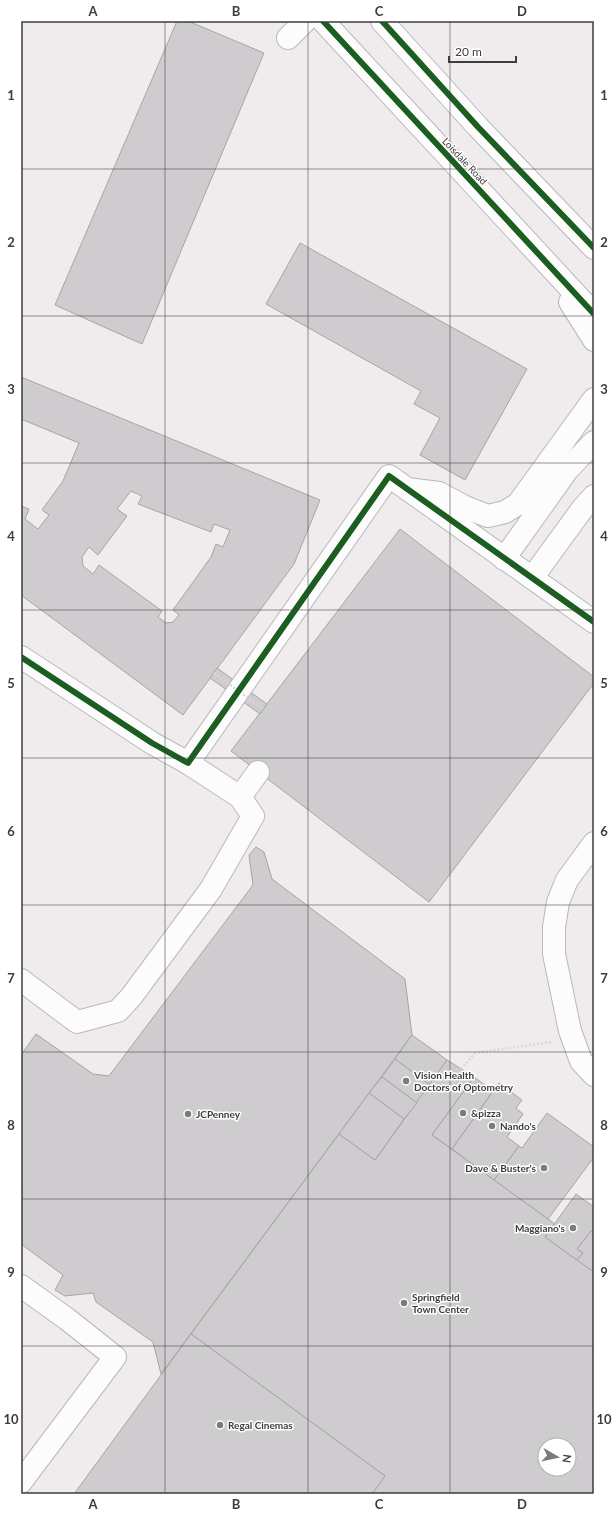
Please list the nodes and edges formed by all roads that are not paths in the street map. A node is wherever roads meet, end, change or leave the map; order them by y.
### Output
1 (305, 21) edge
2 (323, 21) edge
3 (382, 21) edge
4 (288, 38) dead end
5 (530, 245) junction
6 (594, 248) edge
7 (594, 314) edge
8 (594, 340) edge
9 (594, 399) edge
10 (594, 442) edge
11 (407, 489) junction
12 (594, 496) edge
13 (504, 559) junction
14 (532, 578) junction
15 (594, 622) edge
16 (23, 663) edge
17 (188, 763) junction
18 (258, 772) dead end
19 (240, 797) junction
20 (594, 843) edge
21 (21, 980) edge
22 (594, 1075) edge
23 (21, 1286) edge
24 (21, 1482) edge

1 - 4 main road
2 - 5 main road, Loisdale Road
3 - 6 main road
5 - 7 main road, Loisdale Road
5 - 8 main road
9 - 11 main road
10 - 13 main road
11 - 13 main road
11 - 17 main road
12 - 14 main road
13 - 14 main road
14 - 15 main road
16 - 17 main road
17 - 19 main road
18 - 19 main road
19 - 21 main road
20 - 22 main road
23 - 24 main road

